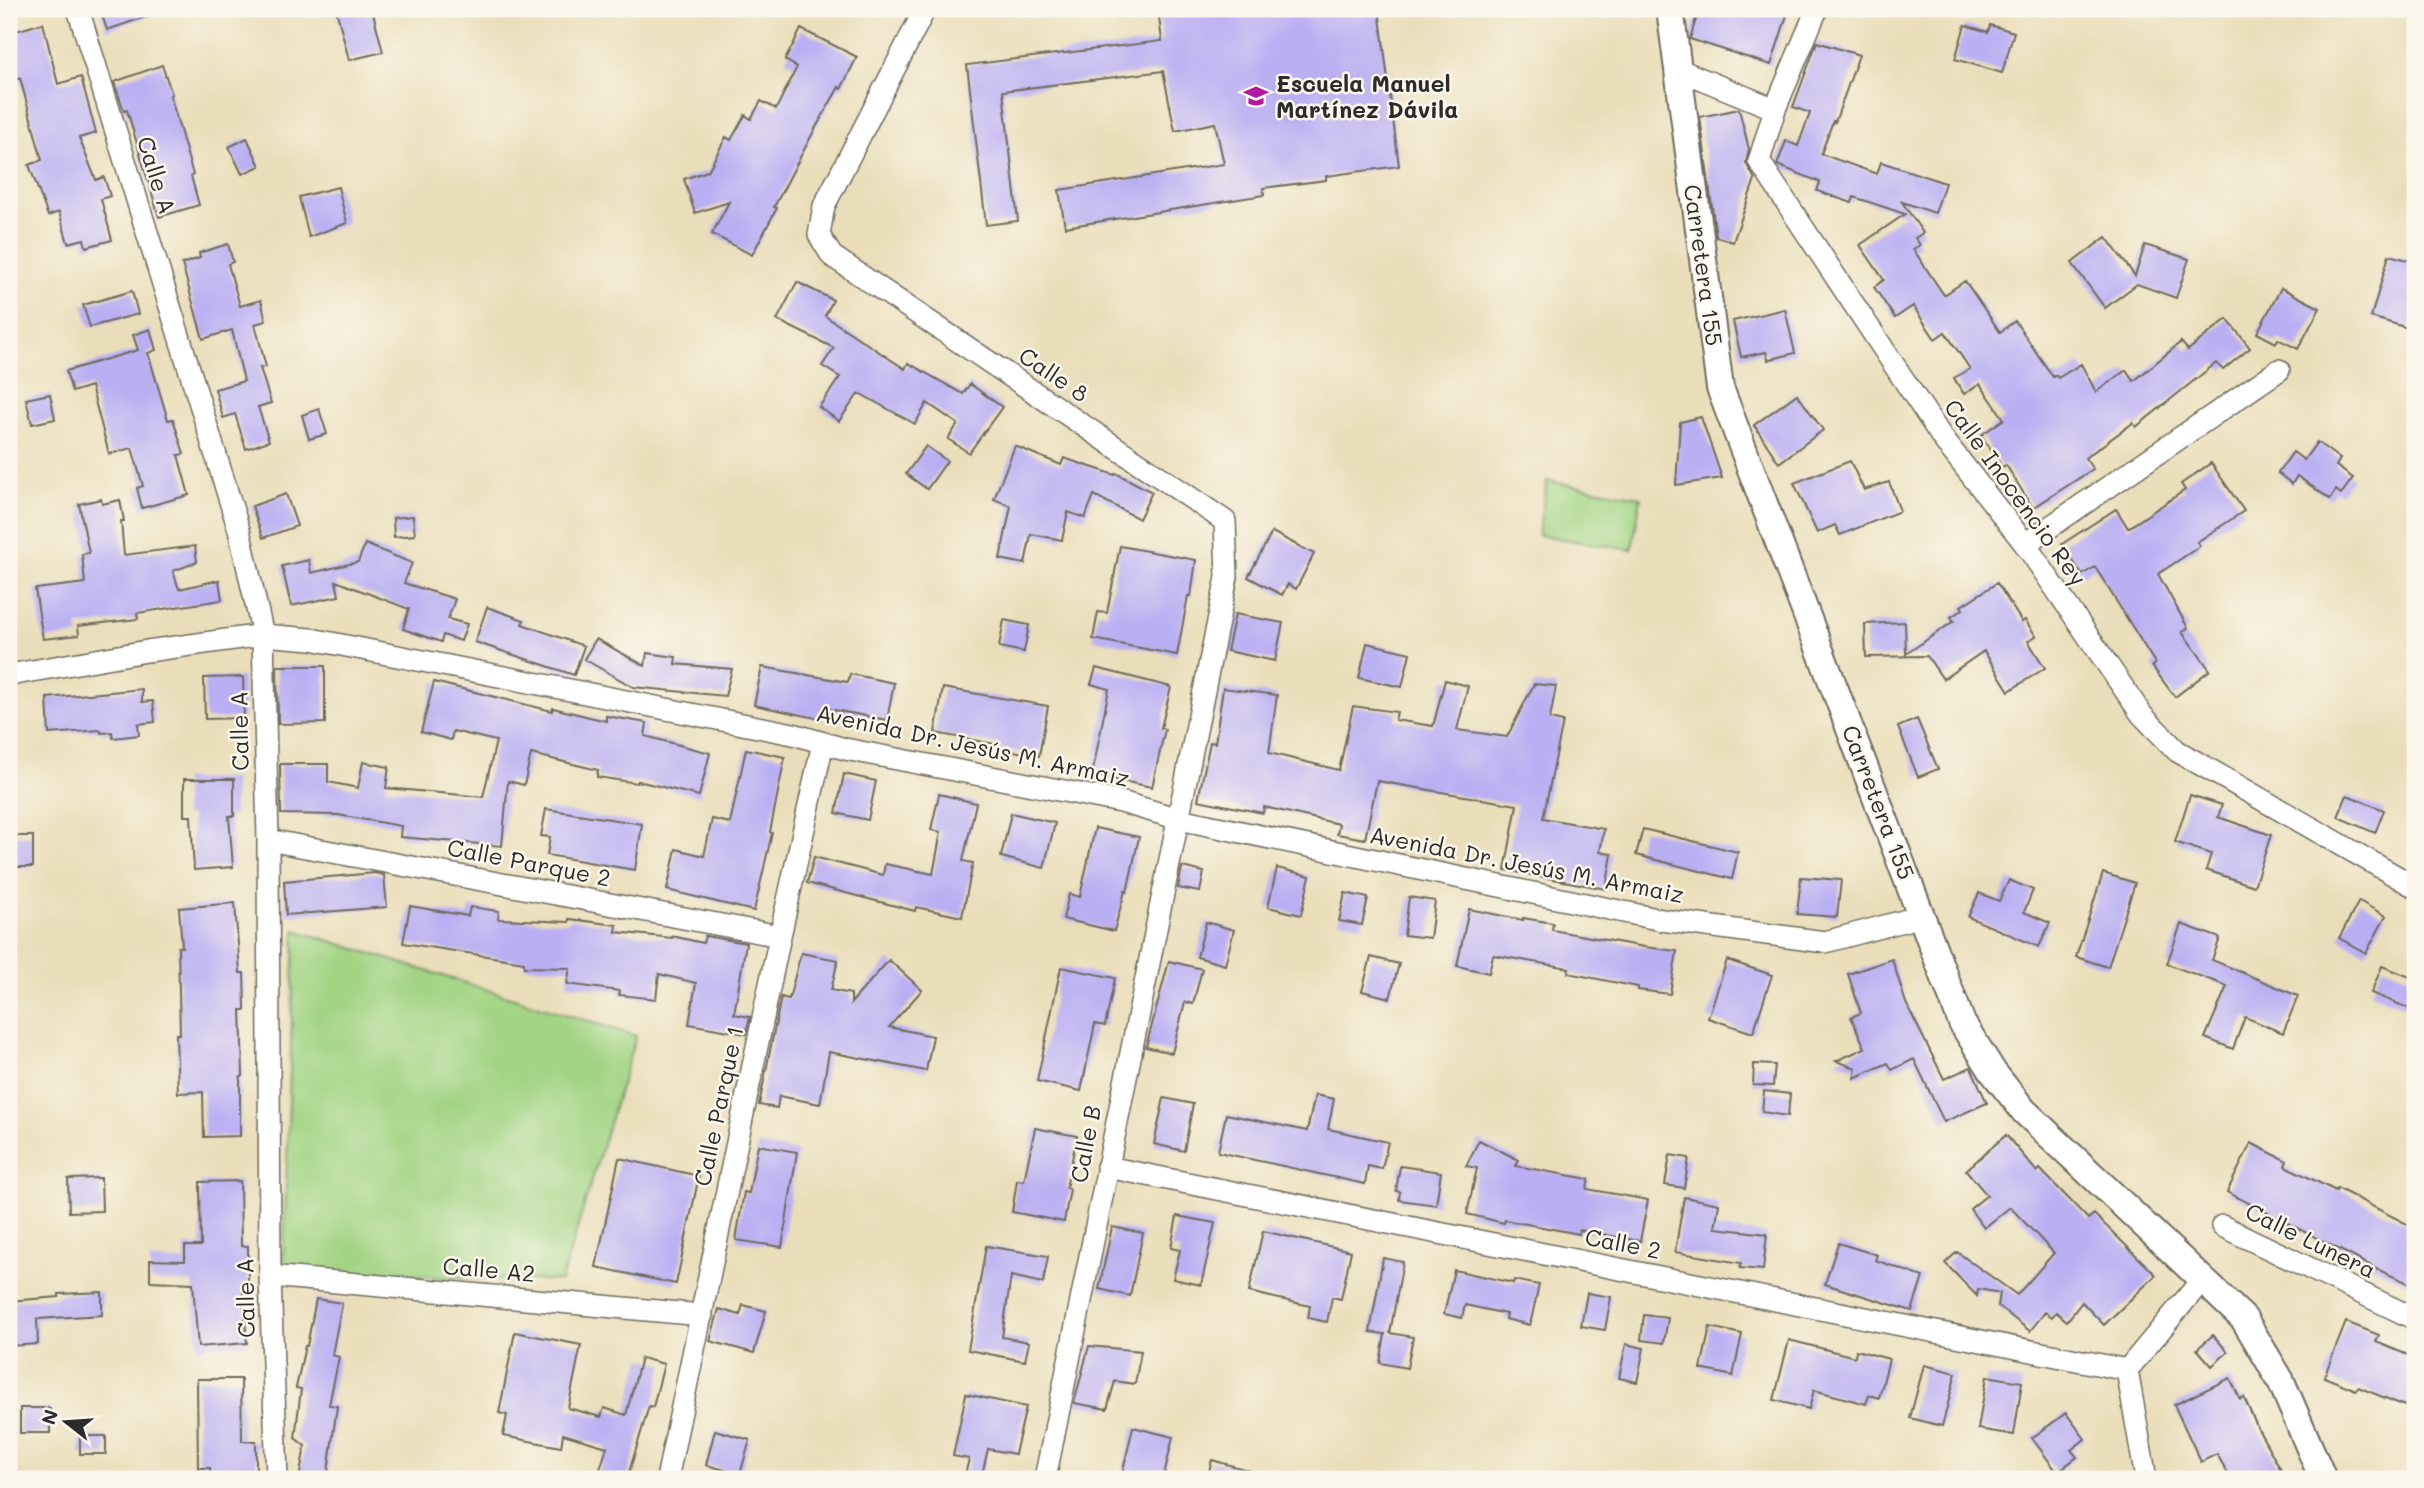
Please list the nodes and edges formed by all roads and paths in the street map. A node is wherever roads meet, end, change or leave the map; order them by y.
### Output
1 (78, 9) edge
2 (925, 9) edge
3 (1670, 9) edge
4 (1817, 9) edge
5 (1678, 69) junction
6 (1775, 109) junction
7 (2279, 370) dead end
8 (2025, 544) junction
9 (263, 635) junction
10 (9, 676) edge
11 (823, 743) junction
12 (1179, 819) junction
13 (268, 840) junction
14 (2415, 887) edge
15 (1922, 916) junction
16 (780, 936) junction
17 (1107, 1167) junction
18 (2222, 1226) dead end
19 (270, 1276) junction
20 (2202, 1280) junction
21 (702, 1315) junction
22 (2415, 1319) edge
23 (2127, 1370) junction
24 (277, 1479) edge
25 (667, 1479) edge
26 (1045, 1479) edge
27 (2146, 1479) edge
28 (2323, 1479) edge

1 - 9 street, Calle A
2 - 12 street, Calle 8
3 - 5 street, Carretera 155
4 - 6 street
5 - 6 street
5 - 15 street, Carretera 155
6 - 8 street, Calle Inocencio Rey
7 - 8 street
8 - 14 street, Calle Inocencio Rey
9 - 10 street, Avenida Dr. Jesús M. Armaiz
9 - 11 street, Avenida Dr. Jesús M. Armaiz
9 - 13 street, Calle A
11 - 12 street, Avenida Dr. Jesús M. Armaiz
11 - 16 street, Calle Parque 1
12 - 15 street, Avenida Dr. Jesús M. Armaiz
12 - 17 street, Calle B
13 - 16 street, Calle Parque 2
13 - 19 street, Calle A
15 - 20 street, Carretera 155
16 - 21 street, Calle Parque 1
17 - 23 street, Calle 2
17 - 26 street, Calle B
18 - 22 street, Calle Lunera
19 - 21 street, Calle A2
19 - 24 street, Calle A
20 - 23 street
20 - 28 street, Carretera 155
21 - 25 street, Calle Parque 1
23 - 27 street

